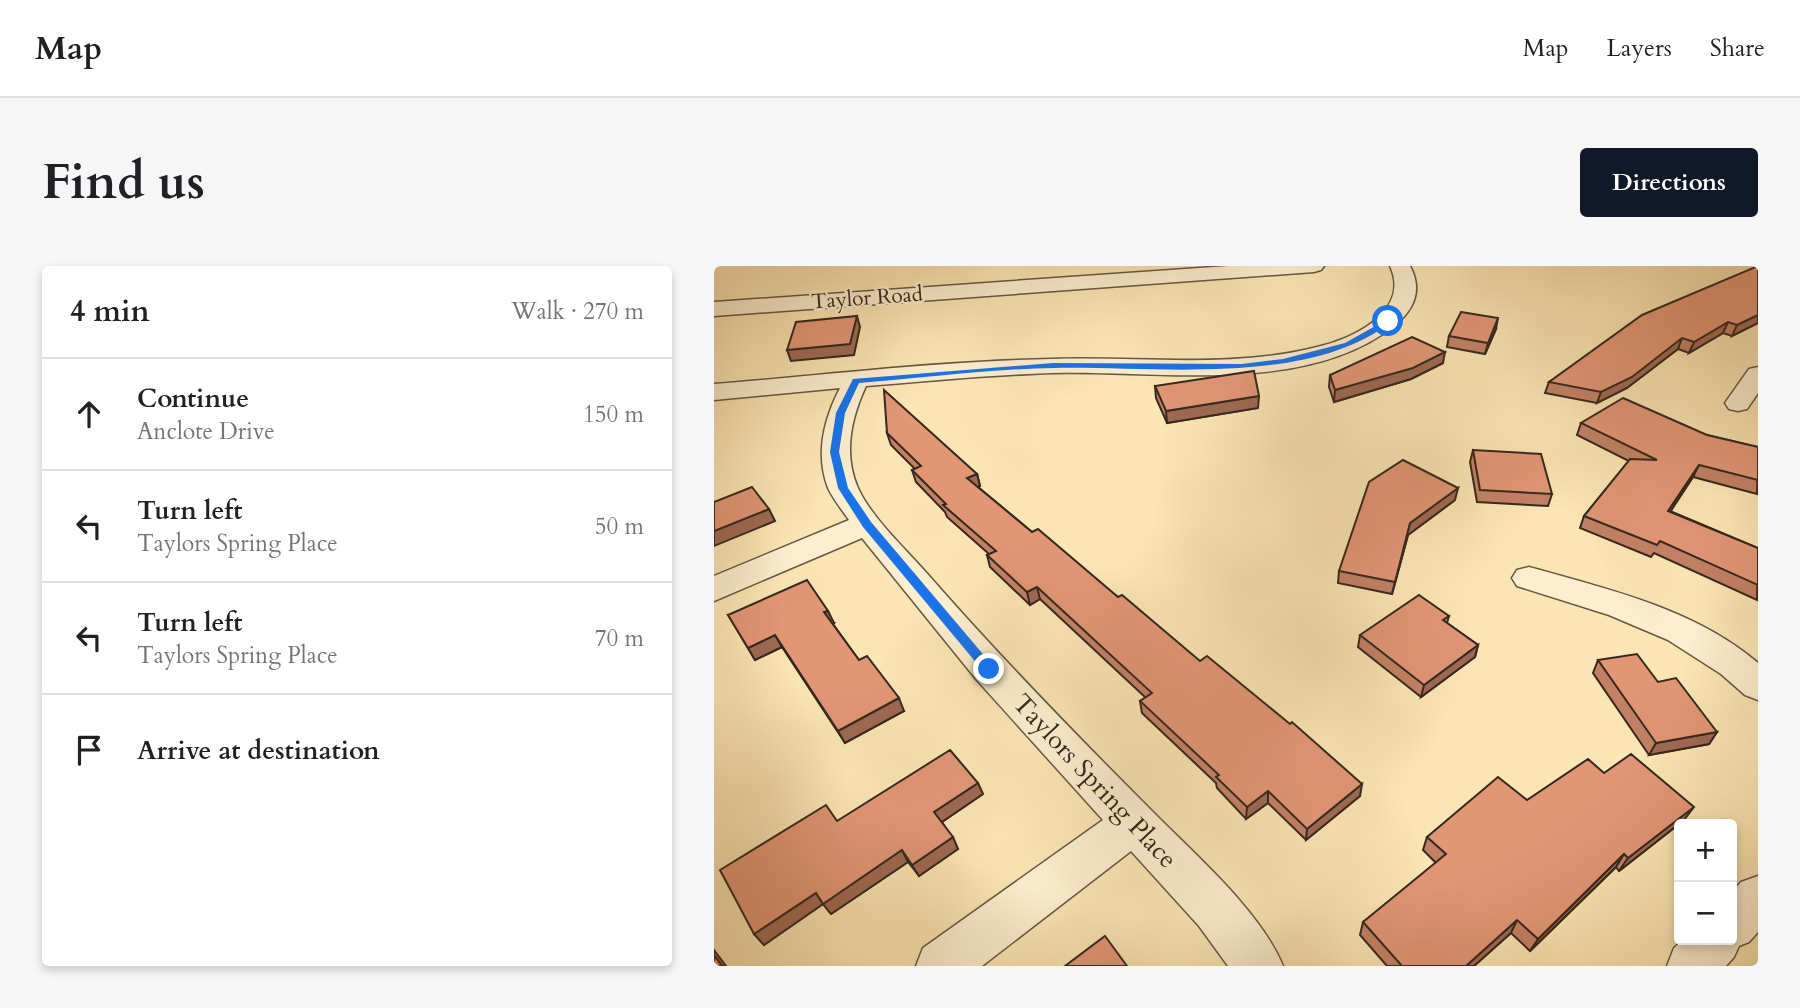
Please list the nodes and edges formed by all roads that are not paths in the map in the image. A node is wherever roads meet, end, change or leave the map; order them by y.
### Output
1 (1314, 266) edge
2 (1400, 266) edge
3 (714, 309) edge
4 (1758, 374) edge
5 (856, 381) junction
6 (714, 392) edge
7 (1738, 403) dead end
8 (867, 524) junction
9 (1529, 578) dead end
10 (714, 589) edge
11 (1758, 685) edge
12 (1134, 823) junction
13 (1758, 898) edge
14 (1737, 920) edge
15 (1712, 945) edge
16 (941, 966) edge
17 (1258, 966) edge
18 (1692, 966) edge

1 - 3 street, Taylor Road
2 - 5 street
4 - 7 street
5 - 6 street
5 - 8 street, Taylors Spring Place
8 - 10 street
8 - 12 street, Taylors Spring Place
9 - 11 street
12 - 16 street
12 - 17 street, Taylors Spring Place
13 - 14 street
15 - 18 street

